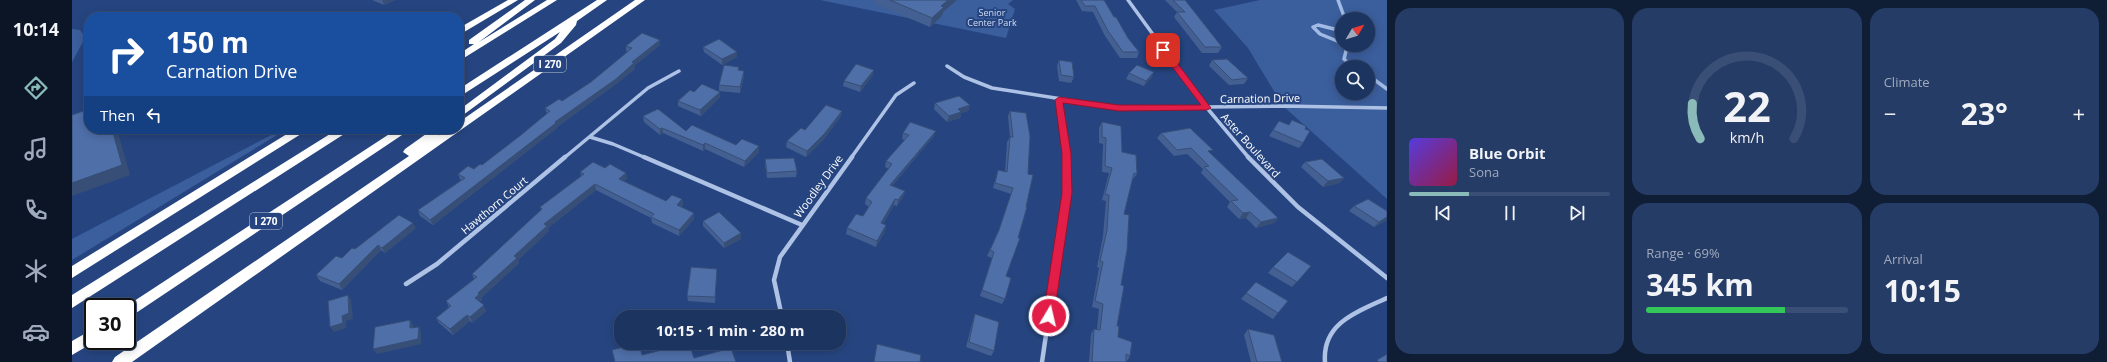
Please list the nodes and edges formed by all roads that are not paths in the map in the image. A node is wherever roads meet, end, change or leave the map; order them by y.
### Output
1 (514, 0) edge
2 (531, 0) edge
3 (553, 0) edge
4 (603, 0) edge
5 (641, 0) edge
6 (1128, 0) edge
7 (581, 14) junction
8 (464, 29) edge
9 (464, 48) edge
10 (464, 55) edge
11 (947, 66) dead end
12 (679, 71) dead end
13 (914, 83) dead end
14 (464, 91) edge
15 (1059, 100) junction
16 (1207, 108) junction
17 (1387, 108) edge
18 (464, 111) edge
19 (464, 124) edge
20 (295, 134) edge
21 (338, 134) edge
22 (397, 134) edge
23 (433, 134) edge
24 (449, 134) edge
25 (590, 137) junction
26 (802, 225) junction
27 (72, 273) edge
28 (1387, 278) edge
29 (238, 280) junction
30 (406, 284) dead end
31 (1387, 298) edge
32 (72, 302) edge
33 (136, 307) edge
34 (780, 310) edge
35 (84, 342) edge
36 (72, 349) edge
37 (788, 350) edge
38 (120, 362) edge
39 (790, 362) edge
40 (1042, 362) edge
41 (1325, 362) edge

1 - 8 highway
2 - 9 highway
3 - 10 highway
4 - 7 highway, I 270
5 - 19 highway, I 270
6 - 16 street, Aster Boulevard
7 - 14 highway, I 270
7 - 18 highway
11 - 15 street, Carnation Drive
12 - 25 street, Hawthorn Court
13 - 26 street, Woodley Drive
15 - 16 street, Carnation Drive
15 - 40 street
16 - 17 street, Carnation Drive
16 - 28 street, Aster Boulevard
20 - 27 highway
21 - 32 highway
22 - 33 highway, I 270
23 - 29 highway
24 - 29 highway
25 - 26 street
25 - 30 street, Hawthorn Court
26 - 34 street, Woodley Drive
29 - 38 highway
31 - 41 street
35 - 36 highway
37 - 39 street

